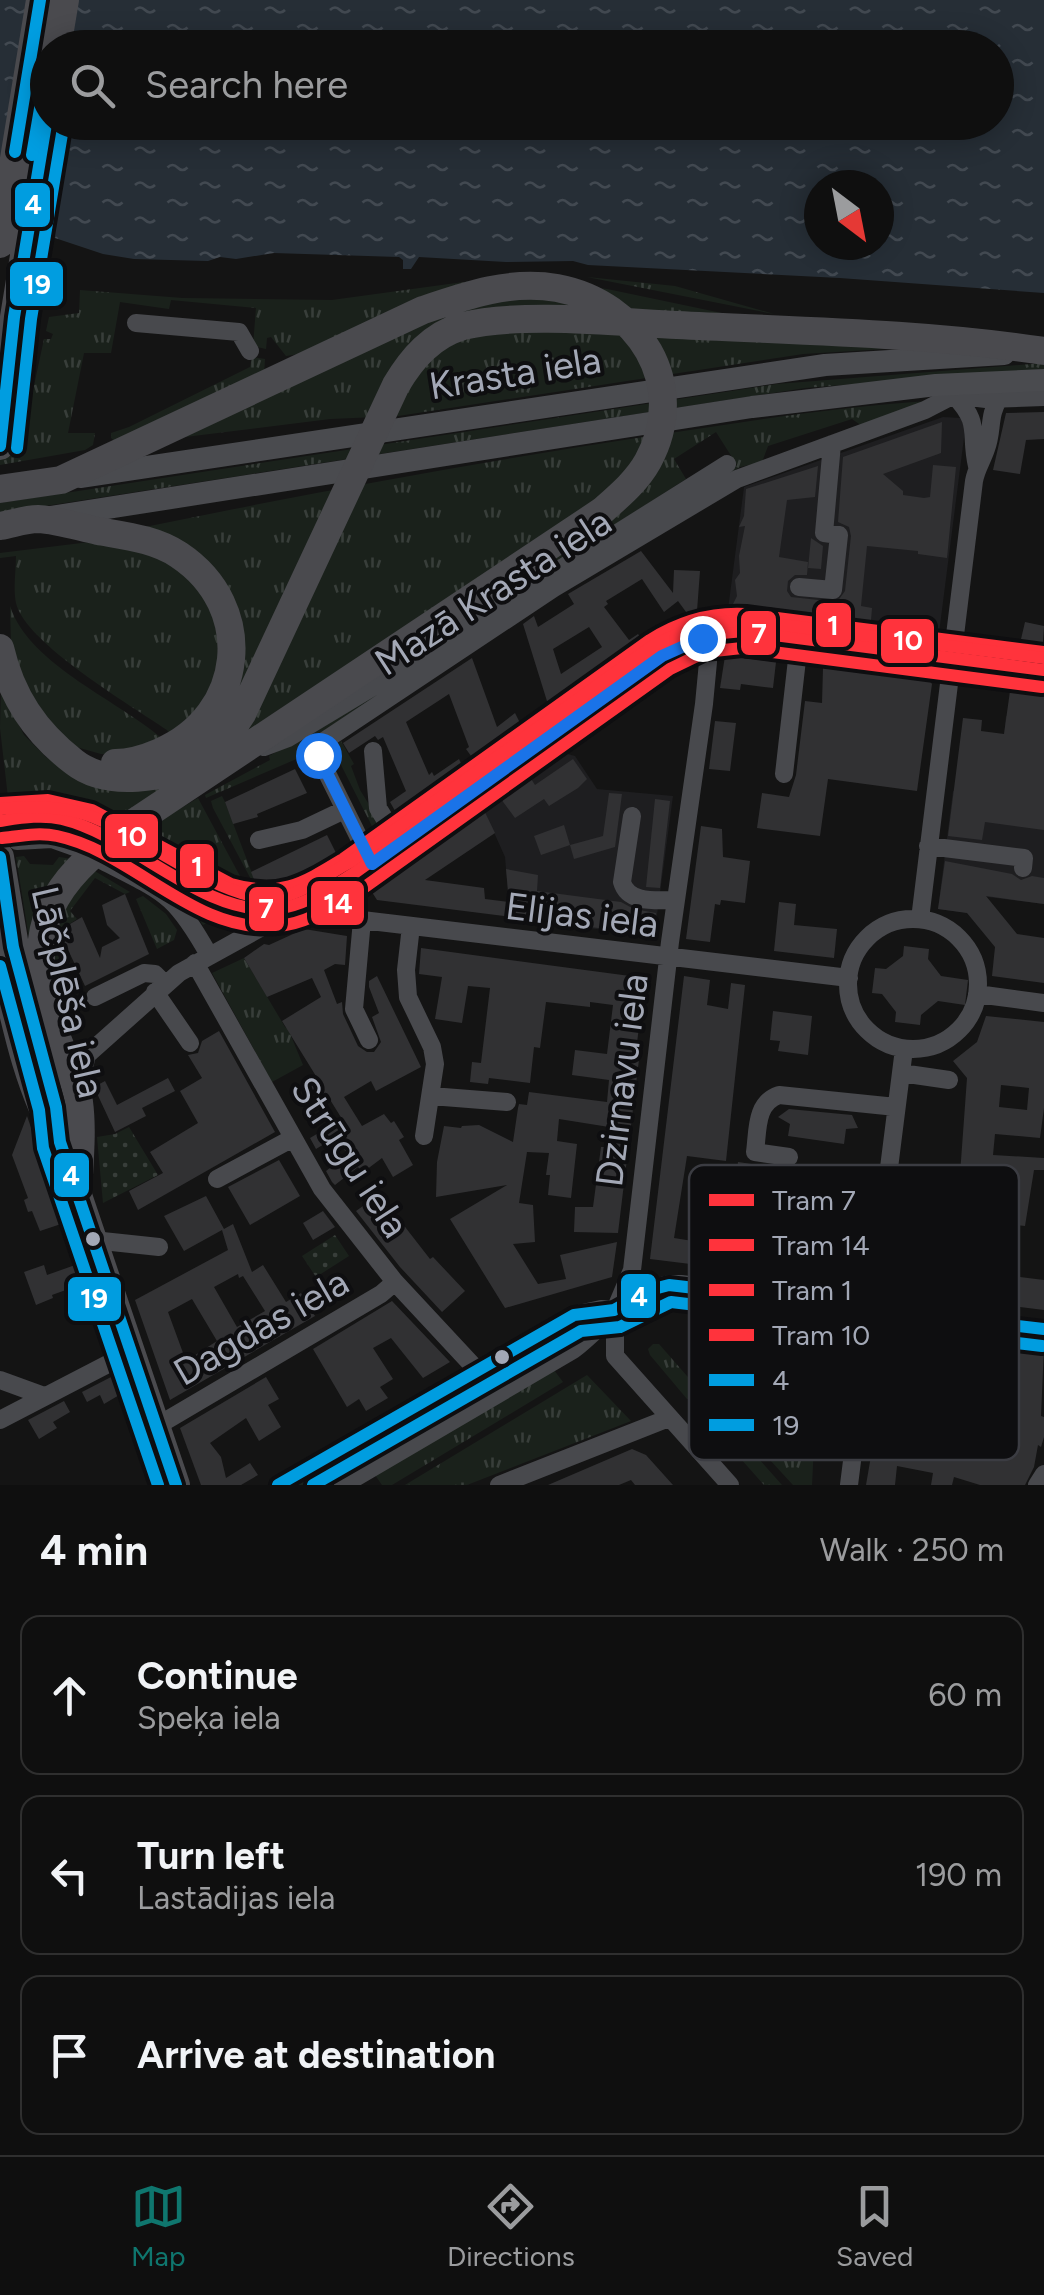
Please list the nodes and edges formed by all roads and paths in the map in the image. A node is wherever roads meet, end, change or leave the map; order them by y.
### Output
1 (40, 0) edge
2 (65, 0) edge
3 (35, 30) edge
4 (61, 30) edge
5 (30, 61) edge
6 (43, 140) edge
7 (0, 244) edge
8 (136, 323) dead end
9 (250, 352) dead end
10 (1044, 352) edge
11 (1044, 380) edge
12 (914, 388) junction
13 (994, 390) junction
14 (954, 395) junction
15 (1044, 397) edge
16 (832, 444) junction
17 (0, 446) edge
18 (727, 464) dead end
19 (977, 466) junction
20 (61, 480) junction
21 (0, 489) edge
22 (664, 512) junction
23 (37, 519) junction
24 (0, 526) edge
25 (799, 587) dead end
26 (706, 637) junction
27 (800, 642) junction
28 (0, 648) edge
29 (951, 661) junction
30 (1044, 673) edge
31 (373, 751) dead end
32 (65, 752) junction
33 (222, 764) junction
34 (784, 774) dead end
35 (344, 810) junction
36 (632, 816) dead end
37 (258, 840) dead end
38 (400, 844) junction
39 (928, 846) junction
40 (6, 853) edge
41 (88, 858) junction
42 (372, 864) junction
43 (1023, 868) dead end
44 (676, 900) junction
45 (309, 902) junction
46 (362, 920) junction
47 (920, 920) junction
48 (411, 926) junction
49 (7, 951) edge
50 (669, 958) junction
51 (202, 959) junction
52 (850, 978) junction
53 (160, 988) junction
54 (0, 989) edge
55 (978, 994) junction
56 (95, 997) dead end
57 (1044, 1002) edge
58 (49, 1015) junction
59 (15, 1018) junction
60 (369, 1040) dead end
61 (190, 1043) dead end
62 (904, 1049) junction
63 (74, 1052) junction
64 (900, 1073) junction
65 (949, 1080) dead end
66 (431, 1096) junction
67 (507, 1102) dead end
68 (896, 1107) junction
69 (424, 1136) dead end
70 (293, 1138) junction
71 (60, 1142) junction
72 (789, 1157) dead end
73 (888, 1165) edge
74 (217, 1179) dead end
75 (78, 1195) junction
76 (93, 1240) junction
77 (159, 1247) dead end
78 (395, 1282) junction
79 (689, 1286) edge
80 (615, 1310) junction
81 (1044, 1330) edge
82 (1019, 1333) edge
83 (131, 1352) junction
84 (476, 1369) junction
85 (0, 1380) edge
86 (44, 1396) junction
87 (669, 1418) junction
88 (0, 1420) edge
89 (157, 1426) junction
90 (689, 1440) edge
91 (707, 1460) edge
92 (853, 1460) edge
93 (1044, 1474) edge
94 (526, 1480) edge
95 (176, 1485) edge
96 (278, 1485) edge
97 (343, 1485) edge
98 (500, 1485) edge
99 (730, 1485) edge
100 (850, 1485) edge
101 (1038, 1485) edge

1 - 3 highway
2 - 4 highway
5 - 7 highway
6 - 17 highway
8 - 9 street
10 - 20 main road, Krasta iela
10 - 32 highway
11 - 13 main road
12 - 13 main road, Krasta iela
12 - 14 street, Krasta iela
12 - 23 main road, Krasta iela
13 - 14 street, Krasta iela
13 - 15 street
13 - 19 street
14 - 16 street, Mazā Krasta iela
14 - 19 street
16 - 22 street, Mazā Krasta iela
16 - 25 street
18 - 22 street
19 - 29 street
20 - 21 highway, Krasta iela
20 - 33 highway
22 - 33 street
22 - 35 street, Mazā Krasta iela
23 - 24 highway, Krasta iela
23 - 32 highway
26 - 27 street
26 - 38 street
26 - 44 street, Dzirnavu iela
27 - 29 street
27 - 34 street
28 - 32 highway
29 - 30 street
29 - 39 street
31 - 38 street
33 - 41 highway
35 - 37 street
35 - 42 street
36 - 44 street
38 - 42 street
39 - 43 street
39 - 47 street
40 - 41 street
40 - 49 highway, Lāčplēša iela
41 - 51 street
41 - 58 highway
42 - 45 street
44 - 50 street, Dzirnavu iela
45 - 46 street, Elijas iela
45 - 51 street
46 - 48 street, Elijas iela
46 - 60 street
47 - 52 street
47 - 55 street
48 - 50 street, Elijas iela
48 - 66 street
49 - 58 highway
49 - 59 highway, Lāčplēša iela
49 - 71 highway, Lāčplēša iela
50 - 52 street, Elijas iela
50 - 80 street, Dzirnavu iela
51 - 53 street
51 - 70 street, Strūgu iela
52 - 62 street
53 - 56 street
53 - 61 street
53 - 63 street
54 - 59 highway
55 - 57 street
55 - 62 street
58 - 63 highway
59 - 71 highway, Lāčplēša iela
62 - 64 street
63 - 75 highway
64 - 65 street
64 - 68 street
66 - 67 street
66 - 69 street
68 - 72 street
68 - 73 street
70 - 74 street
70 - 78 street, Strūgu iela
71 - 75 highway, Lāčplēša iela
75 - 76 highway, Lāčplēša iela
76 - 77 street
76 - 83 highway, Lāčplēša iela
78 - 84 street, Strūgu iela
78 - 89 street, Dagdas iela
79 - 80 street
80 - 84 street
80 - 87 street, Dzirnavu iela
80 - 97 street
81 - 82 street
83 - 86 street
83 - 89 highway, Lāčplēša iela
84 - 96 street
85 - 86 street
86 - 88 street
87 - 90 street, Dzirnavu iela
87 - 94 street
89 - 95 highway, Lāčplēša iela
91 - 99 street, Dzirnavu iela
92 - 100 street
93 - 101 street
94 - 98 street

